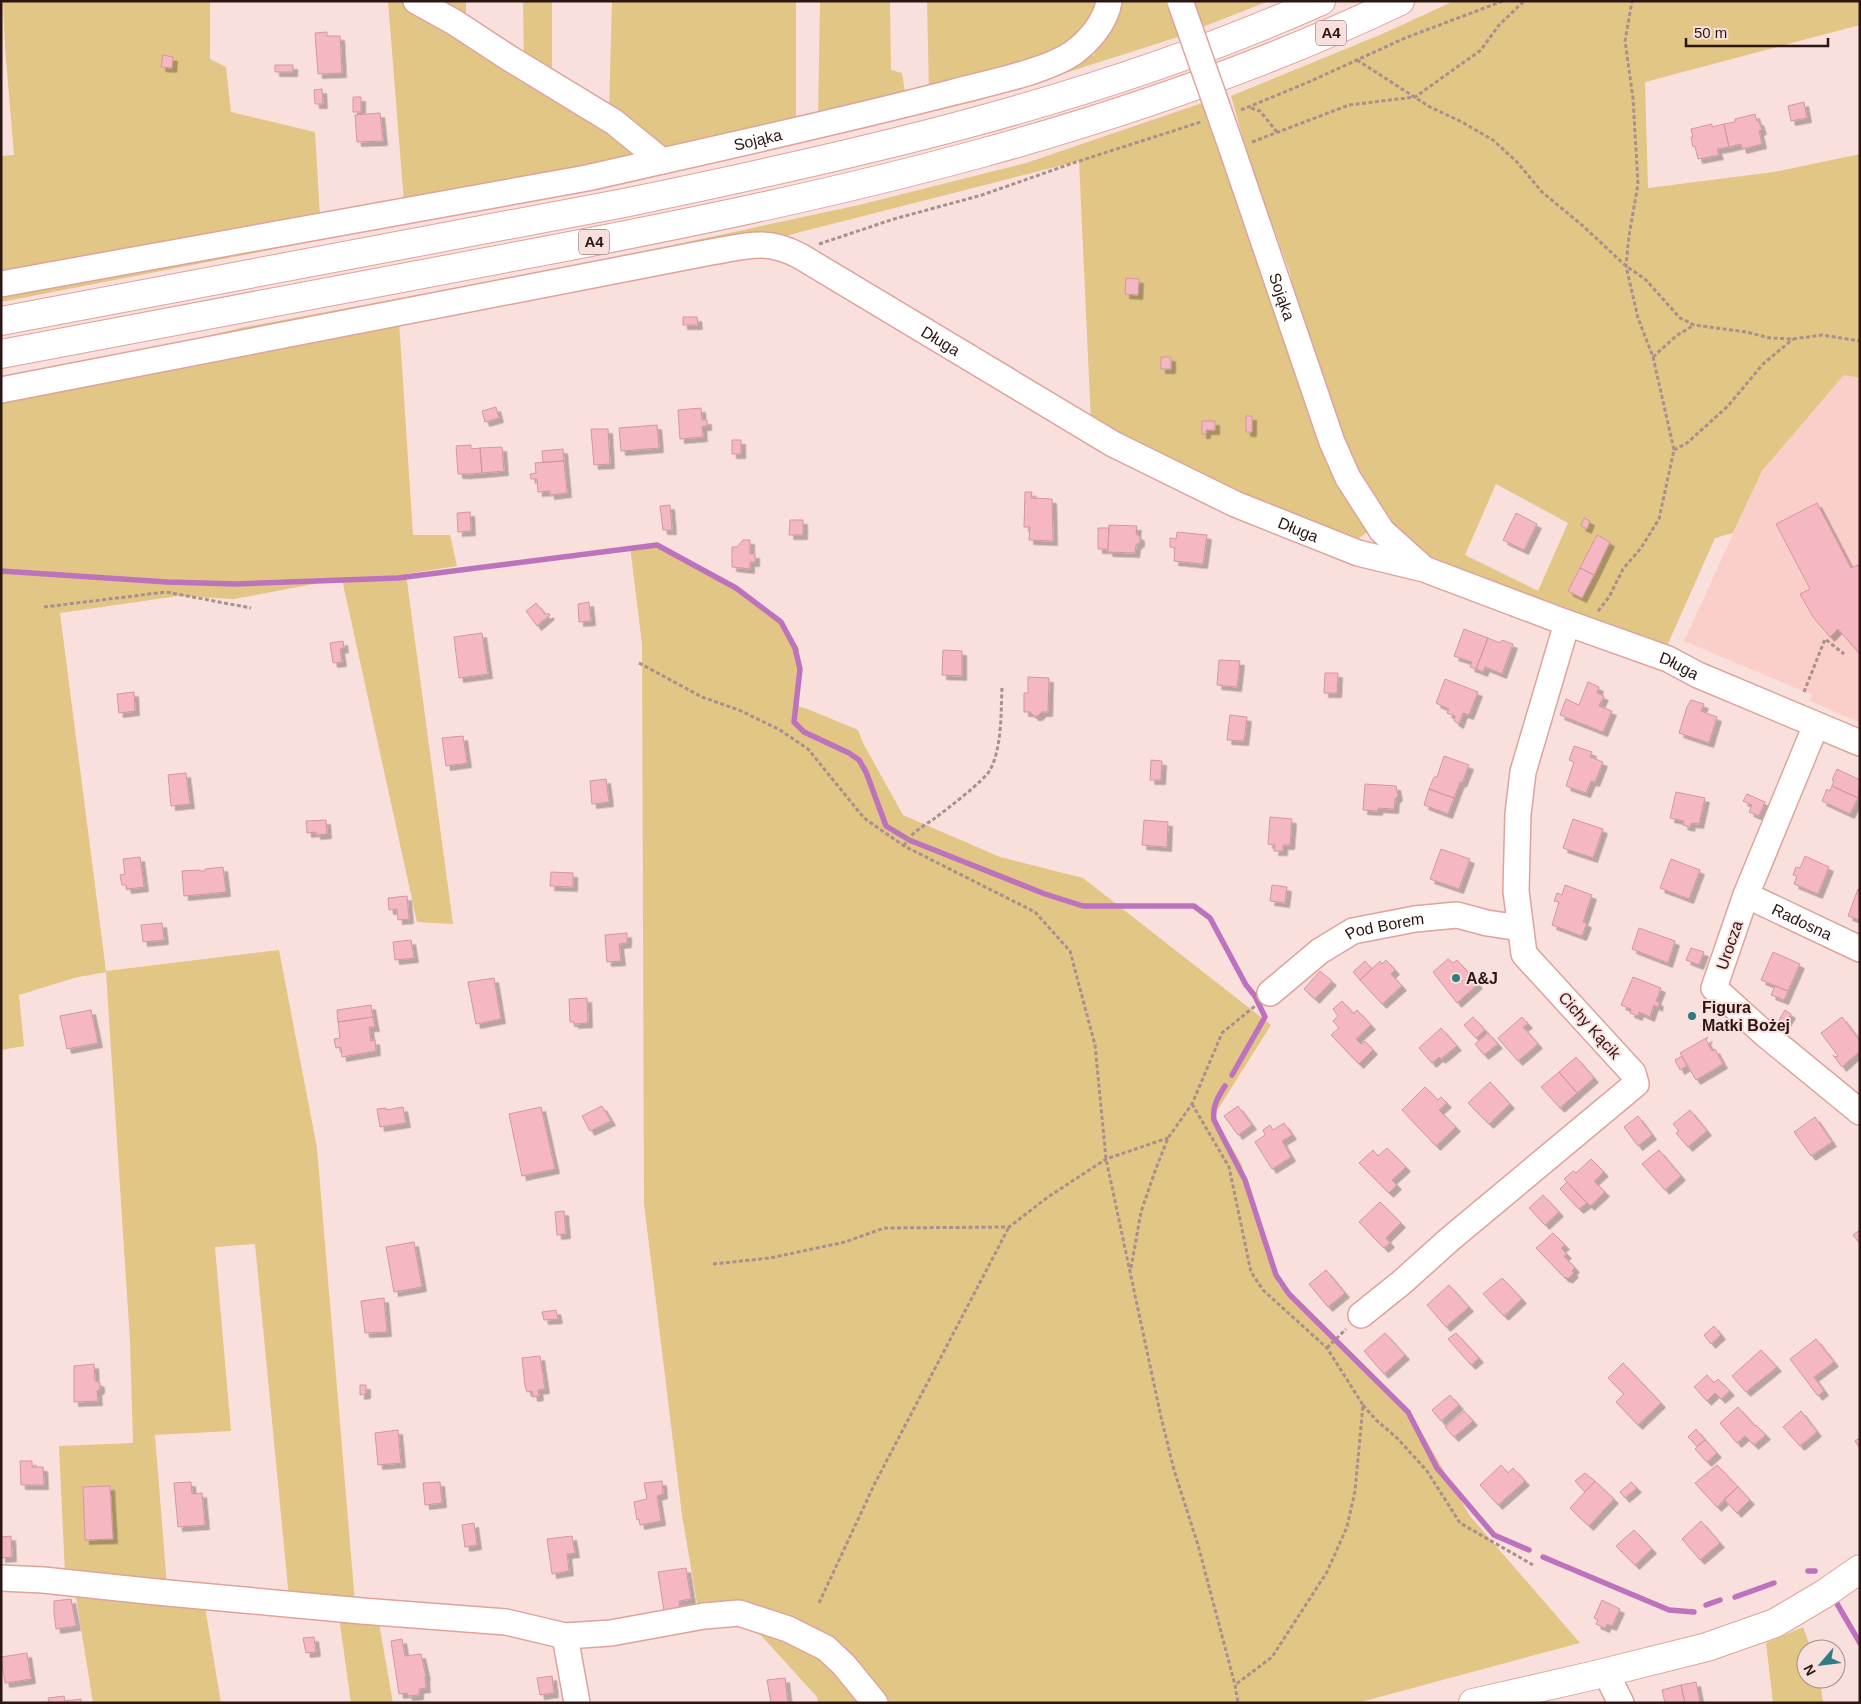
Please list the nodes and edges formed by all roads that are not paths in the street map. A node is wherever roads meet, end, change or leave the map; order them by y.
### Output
1 (416, 1) edge
2 (1109, 1) edge
3 (1180, 1) edge
4 (1322, 1) edge
5 (1400, 1) edge
6 (662, 161) junction
7 (1, 284) edge
8 (1, 321) edge
9 (1, 354) edge
10 (1, 390) edge
11 (1382, 531) junction
12 (1358, 552) junction
13 (1424, 568) junction
14 (1576, 626) junction
15 (1816, 725) junction
16 (1860, 744) edge
17 (1746, 895) junction
18 (1520, 928) junction
19 (1860, 949) edge
20 (1263, 1000) road end
21 (1860, 1112) edge
22 (1361, 1315) dead end
23 (1860, 1569) edge
24 (1, 1578) edge
25 (565, 1636) junction
26 (1606, 1672) junction
27 (577, 1703) edge
28 (875, 1703) edge
29 (1473, 1703) edge
30 (1621, 1703) edge

1 - 6 street
2 - 6 street, Sojąka
3 - 11 street, Sojąka, bridge
4 - 8 main road, A4
5 - 9 main road, A4
6 - 7 street, Sojąka
10 - 12 street, Długa
11 - 12 street
11 - 13 street, Sojąka
12 - 13 street, Długa
13 - 14 street, Długa
14 - 15 street, Długa
14 - 18 street, Cichy Kącik
15 - 16 street, Długa
15 - 17 street, Urocza
17 - 19 street, Radosna
17 - 21 street, Urocza
18 - 20 street, Pod Borem
18 - 22 street, Cichy Kącik
23 - 26 main road
24 - 25 street
25 - 27 street
25 - 28 street
26 - 29 main road
26 - 30 street

